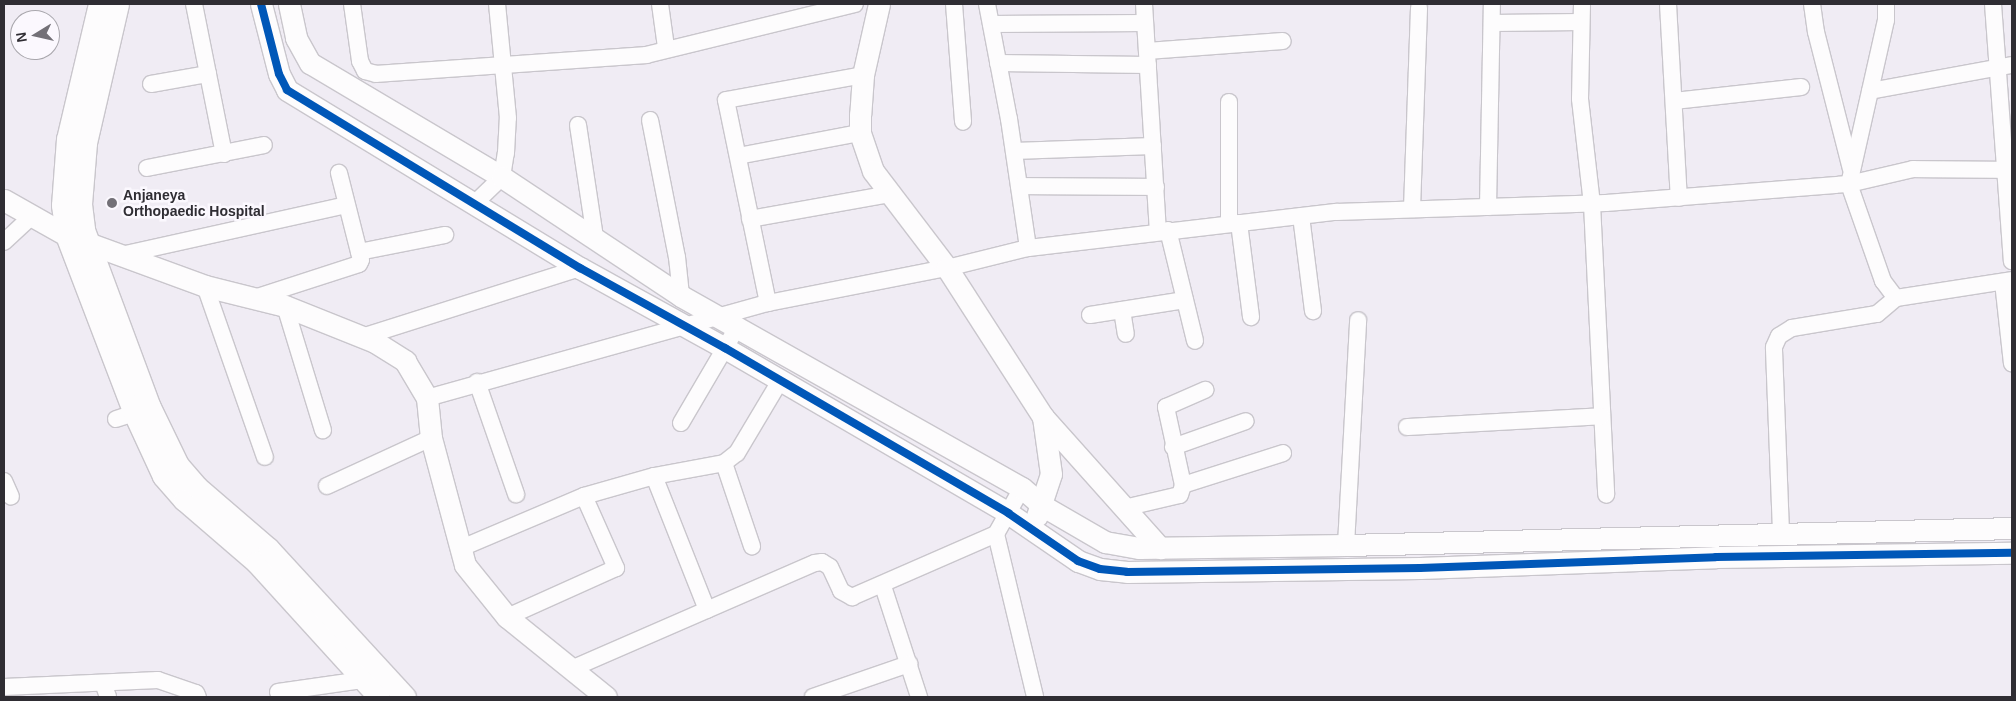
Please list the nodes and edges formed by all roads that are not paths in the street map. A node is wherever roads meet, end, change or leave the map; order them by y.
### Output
1 (99, 4) edge
2 (118, 4) edge
3 (194, 4) edge
4 (261, 4) edge
5 (289, 4) edge
6 (352, 4) edge
7 (497, 4) edge
8 (660, 4) edge
9 (855, 4) edge
10 (879, 4) edge
11 (954, 4) edge
12 (987, 4) edge
13 (1144, 4) edge
14 (1492, 4) edge
15 (1582, 4) edge
16 (1668, 4) edge
17 (1812, 4) edge
18 (1886, 4) edge
19 (1993, 4) edge
20 (1419, 8) dead end
21 (1581, 22) junction
22 (1146, 23) junction
23 (1492, 23) junction
24 (991, 24) junction
25 (1283, 41) dead end
26 (666, 47) junction
27 (1148, 58) junction
28 (998, 63) junction
29 (500, 64) junction
30 (2006, 66) edge
31 (208, 74) junction
32 (863, 75) junction
33 (151, 84) dead end
34 (1801, 87) dead end
35 (1870, 91) junction
36 (1674, 101) junction
37 (1229, 102) dead end
38 (650, 120) dead end
39 (963, 122) dead end
40 (578, 125) dead end
41 (860, 133) junction
42 (264, 145) dead end
43 (1153, 146) junction
44 (1014, 151) junction
45 (224, 154) junction
46 (738, 156) junction
47 (147, 168) dead end
48 (2008, 170) edge
49 (339, 173) dead end
50 (502, 177) junction
51 (1850, 177) junction
52 (1019, 186) junction
53 (1156, 188) junction
54 (890, 194) junction
55 (1679, 198) junction
56 (4, 200) edge
57 (474, 204) junction
58 (1592, 204) junction
59 (347, 205) junction
60 (1488, 207) junction
61 (1412, 209) junction
62 (32, 216) junction
63 (1301, 216) junction
64 (750, 219) junction
65 (1234, 223) junction
66 (1163, 231) junction
67 (66, 235) junction
68 (445, 236) dead end
69 (595, 237) junction
70 (4, 242) edge
71 (89, 243) junction
72 (1028, 248) junction
73 (359, 252) junction
74 (121, 255) junction
75 (2012, 260) edge
76 (580, 268) junction
77 (947, 268) junction
78 (2008, 281) edge
79 (205, 286) junction
80 (681, 296) junction
81 (254, 298) junction
82 (1896, 298) junction
83 (1185, 300) junction
84 (768, 303) junction
85 (285, 306) junction
86 (1122, 310) junction
87 (1313, 311) dead end
88 (1090, 315) dead end
89 (1251, 316) dead end
90 (1358, 320) dead end
91 (730, 322) junction
92 (683, 327) junction
93 (1126, 334) dead end
94 (362, 337) junction
95 (1195, 341) dead end
96 (725, 348) junction
97 (2012, 364) edge
98 (780, 381) junction
99 (477, 382) junction
100 (1205, 390) dead end
101 (428, 398) junction
102 (1602, 416) junction
103 (1043, 417) junction
104 (1246, 421) dead end
105 (681, 423) dead end
106 (1407, 427) dead end
107 (323, 430) dead end
108 (431, 438) junction
109 (1173, 447) junction
110 (1282, 453) dead end
111 (265, 457) dead end
112 (724, 463) junction
113 (654, 476) junction
114 (4, 481) edge
115 (1183, 485) junction
116 (327, 486) dead end
117 (1022, 488) junction
118 (516, 494) dead end
119 (1606, 495) dead end
120 (584, 496) junction
121 (11, 497) dead end
122 (1043, 506) junction
123 (1124, 508) junction
124 (1008, 513) junction
125 (1030, 528) junction
126 (2012, 528) edge
127 (237, 532) junction
128 (1781, 532) junction
129 (996, 534) junction
130 (1346, 545) junction
131 (752, 546) dead end
132 (1160, 548) junction
133 (459, 549) junction
134 (2012, 553) edge
135 (883, 586) junction
136 (708, 610) junction
137 (507, 617) junction
138 (909, 664) junction
139 (571, 669) junction
140 (362, 680) junction
141 (4, 687) edge
142 (105, 690) edge
143 (278, 692) dead end
144 (198, 697) edge
145 (379, 697) edge
146 (405, 697) edge
147 (606, 697) edge
148 (813, 697) edge
149 (919, 697) edge
150 (1035, 697) edge

1 - 67 street
2 - 71 street
3 - 31 street
4 - 57 street
5 - 50 street
6 - 29 street
7 - 29 street
8 - 26 street
9 - 26 street
10 - 32 street
11 - 39 street
12 - 24 street
13 - 22 street
14 - 23 street
15 - 21 street
16 - 36 street
17 - 51 street
18 - 35 street
19 - 30 street
20 - 61 street
21 - 23 street
21 - 58 street
22 - 24 street
22 - 27 street
23 - 60 street
24 - 28 street
25 - 27 street
26 - 29 street
27 - 28 street
27 - 43 street
28 - 44 street
29 - 50 street
30 - 35 street
30 - 48 street
31 - 33 street
31 - 45 street
32 - 41 street
32 - 46 street
34 - 36 street
35 - 51 street
36 - 55 street
37 - 65 street
38 - 80 street
40 - 69 street
41 - 46 street
41 - 54 street
42 - 45 street
43 - 44 street
43 - 53 street
44 - 52 street
45 - 47 street
46 - 64 street
48 - 51 street
48 - 75 street
49 - 59 street
50 - 57 street
50 - 69 street
51 - 55 street
51 - 82 street
52 - 53 street
52 - 72 street
53 - 66 street
54 - 64 street
54 - 77 street
55 - 58 street
56 - 62 street
57 - 76 street
58 - 60 street
58 - 102 street
59 - 73 street
59 - 74 street
60 - 61 street
61 - 63 street
62 - 67 street
62 - 70 street
63 - 65 street
63 - 87 street
64 - 84 street
65 - 66 street
65 - 89 street
66 - 72 street
66 - 83 street
67 - 71 street
67 - 127 street
68 - 73 street
69 - 80 street
71 - 74 street
71 - 127 street
72 - 77 street
73 - 81 street
74 - 79 street
76 - 92 street
76 - 94 street
77 - 84 street
77 - 103 street
78 - 82 street
78 - 97 street
79 - 81 street
79 - 111 street
80 - 91 street
81 - 85 street
82 - 128 street
83 - 86 street
83 - 95 street
84 - 91 street
85 - 94 street
85 - 107 street
86 - 88 street
86 - 93 street
90 - 130 street
91 - 92 street
91 - 96 street
91 - 117 street
92 - 96 street
92 - 99 street
94 - 101 street
96 - 98 street
96 - 105 street
98 - 112 street
98 - 124 street
99 - 101 street
99 - 118 street
100 - 109 street
101 - 108 street
102 - 106 street
102 - 119 street
103 - 122 street
103 - 123 street
104 - 109 street
108 - 116 street
108 - 133 street
109 - 115 street
110 - 115 street
112 - 113 street
112 - 131 street
113 - 120 street
113 - 136 street
114 - 121 street
115 - 123 street
117 - 122 street
117 - 124 street
120 - 133 street
120 - 137 street
122 - 125 street
122 - 132 street
123 - 132 street
124 - 125 street
124 - 129 street
125 - 134 street
126 - 128 street
127 - 140 street
127 - 146 street
128 - 130 street
129 - 135 street
129 - 150 street
130 - 132 street
133 - 137 street
135 - 136 street
135 - 138 street
136 - 139 street
137 - 139 street
138 - 148 street
138 - 149 street
139 - 147 street
140 - 143 street
140 - 145 street
141 - 142 street
142 - 144 street

